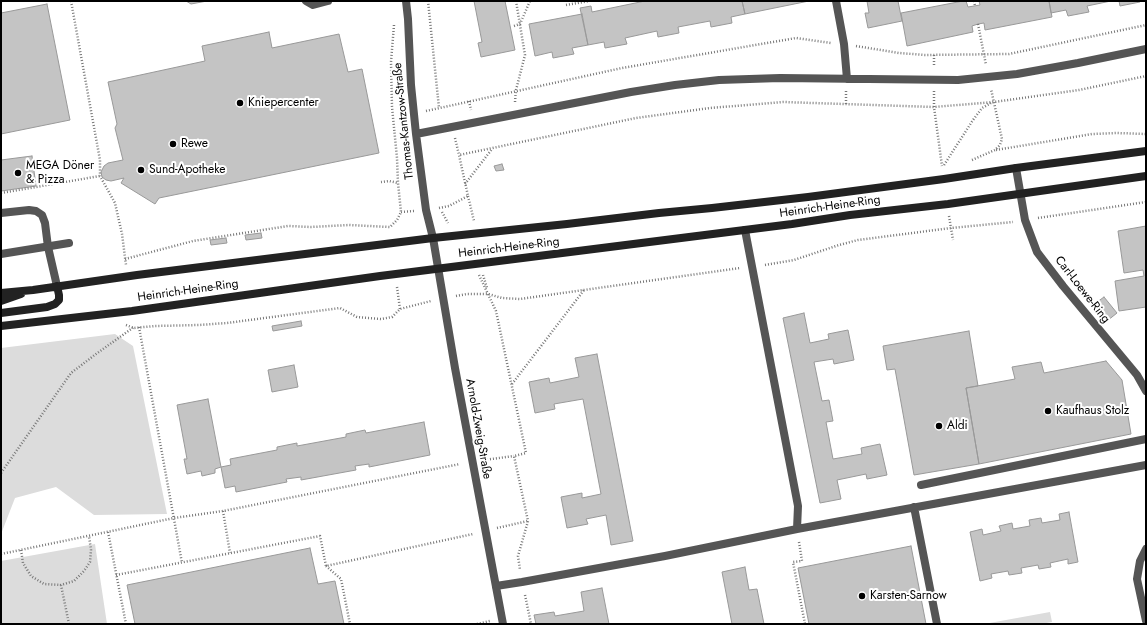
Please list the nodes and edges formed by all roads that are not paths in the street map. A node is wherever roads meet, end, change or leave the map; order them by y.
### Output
1 (306, 1) edge
2 (328, 1) edge
3 (406, 1) edge
4 (836, 1) edge
5 (1146, 49) edge
6 (847, 79) junction
7 (416, 134) junction
8 (1146, 151) edge
9 (1016, 168) junction
10 (1146, 176) edge
11 (1020, 194) junction
12 (1, 213) edge
13 (745, 230) junction
14 (433, 238) junction
15 (69, 243) dead end
16 (48, 247) junction
17 (1, 254) edge
18 (438, 268) junction
19 (57, 286) junction
20 (33, 290) junction
21 (1, 293) edge
22 (1, 301) edge
23 (1, 313) edge
24 (1, 326) edge
25 (1146, 391) edge
26 (1146, 439) edge
27 (1146, 465) edge
28 (921, 485) dead end
29 (914, 507) junction
30 (797, 529) junction
31 (1146, 549) edge
32 (496, 586) junction
33 (1146, 621) edge
34 (503, 624) edge
35 (937, 624) edge

1 - 2 street
3 - 7 street, Thomas-Kantzow-Straße
4 - 6 street
5 - 6 street
6 - 7 street
7 - 14 street, Thomas-Kantzow-Straße
8 - 9 main road, Heinrich-Heine-Ring
9 - 11 street
9 - 14 main road, Heinrich-Heine-Ring
10 - 11 main road, Heinrich-Heine-Ring
11 - 13 main road, Heinrich-Heine-Ring
11 - 25 street, Carl-Loewe-Ring
12 - 16 street
13 - 18 main road, Heinrich-Heine-Ring
13 - 30 street
14 - 18 street, Arnold-Zweig-Straße
14 - 19 main road, Heinrich-Heine-Ring
15 - 16 street
16 - 17 street
16 - 19 street
18 - 24 main road, Heinrich-Heine-Ring
18 - 32 street, Arnold-Zweig-Straße
19 - 20 main road, Heinrich-Heine-Ring
19 - 23 main road
20 - 21 main road, Heinrich-Heine-Ring
20 - 22 main road, Heinrich-Heine-Ring
26 - 28 street
27 - 29 street
29 - 30 street
29 - 35 street
30 - 32 street
31 - 33 street
32 - 34 street, Arnold-Zweig-Straße

